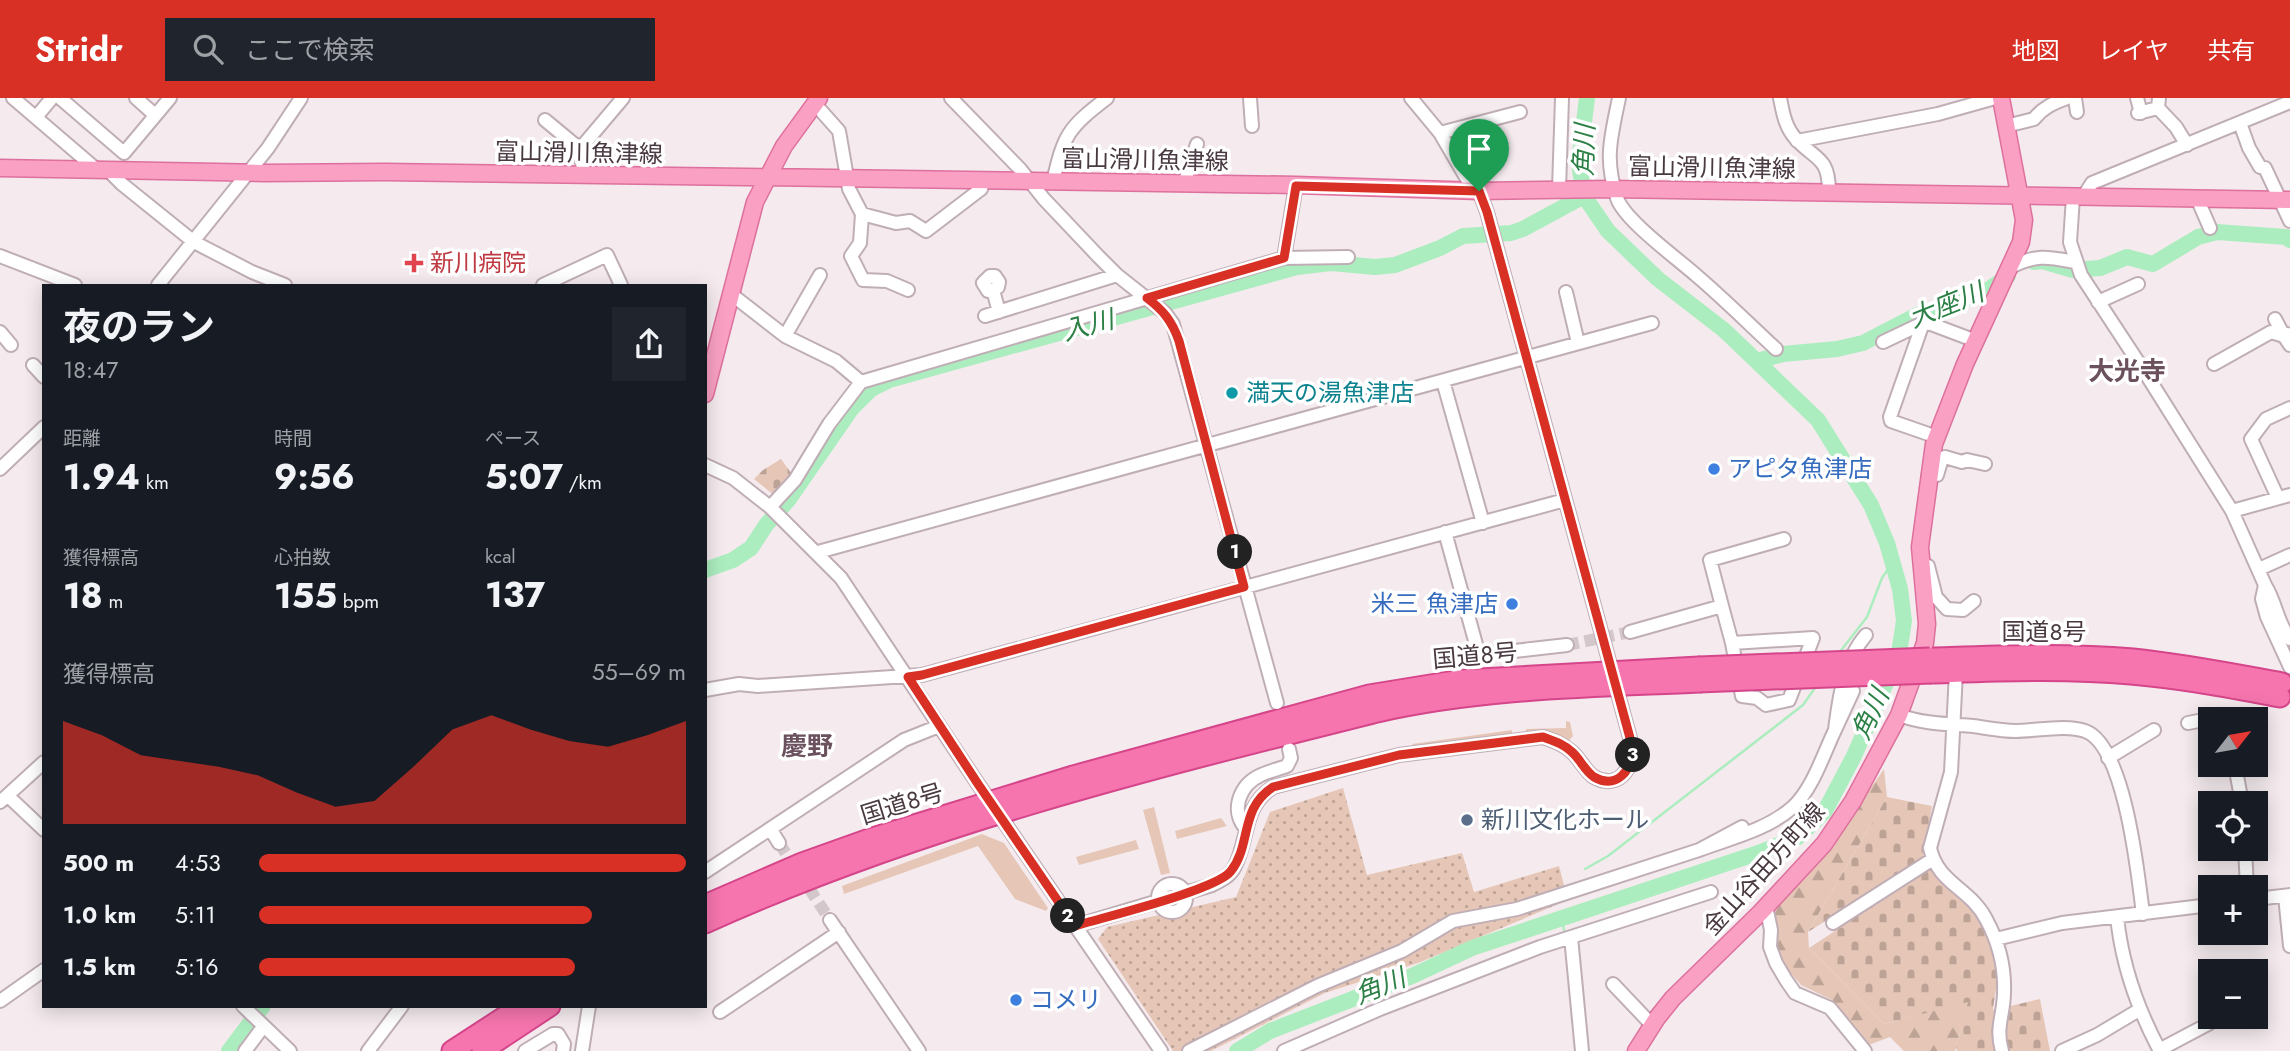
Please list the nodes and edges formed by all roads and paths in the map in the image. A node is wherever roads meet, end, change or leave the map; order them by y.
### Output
1 (13, 98) edge
2 (52, 98) edge
3 (61, 98) edge
4 (136, 98) edge
5 (170, 98) edge
6 (301, 98) edge
7 (624, 98) edge
8 (951, 98) edge
9 (1107, 98) edge
10 (1250, 98) edge
11 (1411, 98) edge
12 (1562, 98) edge
13 (1619, 98) edge
14 (1780, 98) edge
15 (1995, 98) edge
16 (2001, 98) edge
17 (2067, 98) edge
18 (2075, 98) edge
19 (2137, 98) edge
20 (817, 101) edge
21 (2290, 102) edge
22 (2158, 103) edge
23 (1520, 112) dead end
24 (2077, 112) dead end
25 (155, 115) junction
26 (37, 116) junction
27 (545, 120) dead end
28 (2240, 122) junction
29 (1252, 126) dead end
30 (2006, 127) junction
31 (1440, 133) junction
32 (1797, 141) junction
33 (1197, 144) dead end
34 (2187, 145) junction
35 (580, 149) junction
36 (0, 168) edge
37 (101, 169) junction
38 (248, 172) junction
39 (584, 176) junction
40 (768, 177) junction
41 (848, 178) junction
42 (984, 180) junction
43 (1030, 181) junction
44 (1053, 182) junction
45 (1184, 184) junction
46 (1296, 186) junction
47 (1563, 189) junction
48 (1613, 189) junction
49 (1479, 191) junction
50 (1829, 192) junction
51 (2020, 197) junction
52 (2078, 197) junction
53 (2197, 198) junction
54 (2284, 200) edge
55 (862, 214) junction
56 (2290, 220) edge
57 (2210, 228) dead end
58 (194, 242) junction
59 (0, 256) edge
60 (1348, 257) dead end
61 (1284, 258) junction
62 (2075, 262) junction
63 (2011, 267) junction
64 (820, 275) dead end
65 (1116, 275) junction
66 (72, 284) edge
67 (159, 284) edge
68 (282, 284) edge
69 (545, 284) edge
70 (621, 284) edge
71 (2138, 284) dead end
72 (908, 290) dead end
73 (993, 290) dead end
74 (1566, 292) dead end
75 (732, 294) junction
76 (1149, 299) junction
77 (2098, 302) junction
78 (999, 312) junction
79 (985, 316) dead end
80 (2276, 319) dead end
81 (1652, 323) dead end
82 (1923, 323) junction
83 (0, 332) edge
84 (785, 336) junction
85 (2288, 337) edge
86 (712, 341) edge
87 (1976, 341) junction
88 (1883, 342) dead end
89 (1578, 343) junction
90 (11, 345) dead end
91 (1776, 349) dead end
92 (1526, 358) junction
93 (2214, 364) dead end
94 (33, 365) dead end
95 (708, 374) edge
96 (42, 375) edge
97 (1443, 381) junction
98 (861, 382) junction
99 (2290, 408) edge
100 (42, 429) edge
101 (1937, 437) junction
102 (1207, 446) junction
103 (1985, 464) dead end
104 (707, 466) edge
105 (0, 469) edge
106 (1928, 477) junction
107 (2284, 496) edge
108 (1564, 500) junction
109 (771, 507) junction
110 (2232, 511) junction
111 (1483, 523) junction
112 (1445, 532) junction
113 (1784, 539) dead end
114 (818, 552) junction
115 (2290, 555) edge
116 (1920, 566) junction
117 (2259, 569) junction
118 (2265, 585) junction
119 (1244, 587) junction
120 (1974, 600) dead end
121 (1722, 606) junction
122 (1630, 632) tunnel mouth
123 (1867, 635) dead end
124 (2290, 639) edge
125 (1732, 643) junction
126 (1567, 645) tunnel mouth
127 (1930, 666) junction
128 (1956, 672) junction
129 (908, 677) junction
130 (1614, 679) junction
131 (2284, 682) edge
132 (707, 690) edge
133 (1853, 691) dead end
134 (1277, 703) dead end
135 (1899, 715) junction
136 (2198, 721) edge
137 (2188, 723) dead end
138 (1952, 724) junction
139 (939, 726) junction
140 (1835, 730) junction
141 (2154, 730) dead end
142 (1289, 749) dead end
143 (2108, 758) junction
144 (42, 764) edge
145 (4, 799) edge
146 (995, 808) junction
147 (1742, 827) dead end
148 (42, 828) edge
149 (1247, 829) junction
150 (771, 830) junction
151 (779, 843) tunnel mouth
152 (1699, 850) junction
153 (1933, 859) junction
154 (707, 871) edge
155 (1711, 892) dead end
156 (2288, 896) edge
157 (2268, 898) edge
158 (707, 904) edge
159 (1766, 906) junction
160 (2198, 907) edge
161 (2143, 914) junction
162 (2117, 917) junction
163 (830, 920) tunnel mouth
164 (707, 922) edge
165 (1833, 923) dead end
166 (1075, 926) junction
167 (839, 932) junction
168 (1571, 937) junction
169 (1996, 939) junction
170 (2290, 946) edge
171 (42, 971) edge
172 (1613, 984) dead end
173 (0, 1001) edge
174 (245, 1008) edge
175 (400, 1008) edge
176 (517, 1008) edge
177 (547, 1008) edge
178 (589, 1008) edge
179 (2139, 1010) junction
180 (720, 1012) dead end
181 (1652, 1025) junction
182 (264, 1027) junction
183 (2199, 1029) edge
184 (2160, 1050) edge
185 (245, 1051) edge
186 (290, 1051) edge
187 (368, 1051) edge
188 (452, 1051) edge
189 (482, 1051) edge
190 (525, 1051) edge
191 (563, 1051) edge
192 (582, 1051) edge
193 (919, 1051) edge
194 (1161, 1051) edge
195 (1189, 1051) edge
196 (1284, 1051) edge
197 (1582, 1051) edge
198 (1636, 1051) edge
199 (1865, 1051) edge
200 (2002, 1051) edge
201 (2062, 1051) edge

1 - 26 street
2 - 26 street
3 - 25 street
4 - 25 street
5 - 25 street
6 - 38 street
7 - 35 street
8 - 43 street
9 - 44 street
10 - 29 street
11 - 31 street
12 - 47 street
13 - 48 street
14 - 32 street
15 - 32 street
16 - 30 main road, 金山谷田方町線
17 - 30 street
18 - 24 street
19 - 22 street
20 - 40 main road
20 - 41 street
21 - 28 street
22 - 34 street
23 - 31 street
26 - 37 street
27 - 35 street
28 - 34 street
28 - 54 street
30 - 51 main road, 金山谷田方町線
31 - 49 street
32 - 50 street
33 - 45 street
34 - 52 street
35 - 39 street
36 - 37 main road, 富山滑川魚津線
37 - 38 main road, 富山滑川魚津線
37 - 58 street
38 - 39 main road, 富山滑川魚津線
38 - 58 street
39 - 40 main road, 富山滑川魚津線
40 - 41 main road, 富山滑川魚津線
40 - 75 main road
41 - 42 main road, 富山滑川魚津線
41 - 55 street
42 - 43 main road, 富山滑川魚津線
42 - 55 street
43 - 44 main road, 富山滑川魚津線
43 - 65 street
44 - 45 main road, 富山滑川魚津線
45 - 46 main road, 富山滑川魚津線
46 - 49 main road, 富山滑川魚津線
46 - 61 street
47 - 48 main road, 富山滑川魚津線
47 - 49 main road, 富山滑川魚津線
48 - 50 main road, 富山滑川魚津線
48 - 91 street
49 - 92 street
50 - 51 main road, 富山滑川魚津線
51 - 52 main road, 富山滑川魚津線
51 - 63 main road, 金山谷田方町線
52 - 53 main road, 富山滑川魚津線
52 - 62 street
53 - 54 main road, 富山滑川魚津線
53 - 57 street
54 - 56 street
55 - 72 street
58 - 67 street
58 - 68 street
59 - 66 street
60 - 61 street
61 - 76 street
62 - 63 street
62 - 77 street
63 - 87 main road, 金山谷田方町線
64 - 84 street
65 - 76 street
65 - 78 street
69 - 70 street
71 - 77 street
73 - 78 street
74 - 89 street
75 - 84 street
75 - 86 main road
76 - 98 street
76 - 102 street
77 - 110 street
78 - 79 street
80 - 85 street
81 - 89 street
82 - 87 street
82 - 88 street
82 - 101 street
83 - 90 street
84 - 98 street
85 - 93 street
86 - 95 main road
87 - 101 main road, 金山谷田方町線
89 - 92 street
92 - 97 street
92 - 108 street
94 - 96 street
97 - 102 street
97 - 111 street
98 - 109 street
99 - 107 street
100 - 105 street
101 - 106 main road, 金山谷田方町線
102 - 114 street
102 - 119 street
103 - 106 street
104 - 109 street
106 - 116 main road, 金山谷田方町線
107 - 110 street
108 - 111 street
108 - 130 street
109 - 114 street
110 - 117 street
111 - 112 street
112 - 119 street
112 - 126 street
113 - 121 street
114 - 129 street
115 - 117 street
116 - 120 street
116 - 135 main road, 金山谷田方町線
117 - 118 street
118 - 124 street
118 - 131 street
119 - 129 street
119 - 134 street
121 - 122 street
121 - 125 street
123 - 140 street
125 - 125 street
127 - 128 highway, 国道8号
127 - 130 highway, 国道8号, bridge
127 - 131 highway, 国道8号
128 - 131 highway, 国道8号
128 - 138 street
129 - 132 street
129 - 139 street
130 - 146 highway, 国道8号
130 - 149 street
133 - 140 street
135 - 138 street
135 - 159 main road, 金山谷田方町線
136 - 137 street
138 - 143 street
138 - 153 street
139 - 146 street
139 - 150 street
140 - 152 street
141 - 143 street
142 - 149 street
143 - 161 street
144 - 145 street
145 - 148 street
146 - 158 highway, 国道8号
146 - 164 highway, 国道8号
146 - 166 street
147 - 152 street
149 - 166 street
150 - 151 street
150 - 154 street
152 - 195 street
153 - 165 street
153 - 169 street
155 - 168 street
156 - 157 street
156 - 170 street
159 - 181 main road, 金山谷田方町線
159 - 199 street
160 - 161 street
161 - 162 street
162 - 169 street
162 - 179 street
163 - 167 street
166 - 194 street
167 - 180 street
167 - 193 street
168 - 196 street
168 - 197 street
169 - 200 street
171 - 173 street
172 - 181 street
174 - 182 street
175 - 187 street
176 - 188 highway
177 - 189 highway
178 - 192 street
179 - 184 street
179 - 201 street
181 - 198 main road, 金山谷田方町線
182 - 185 street
182 - 186 street
183 - 184 street
190 - 191 street

